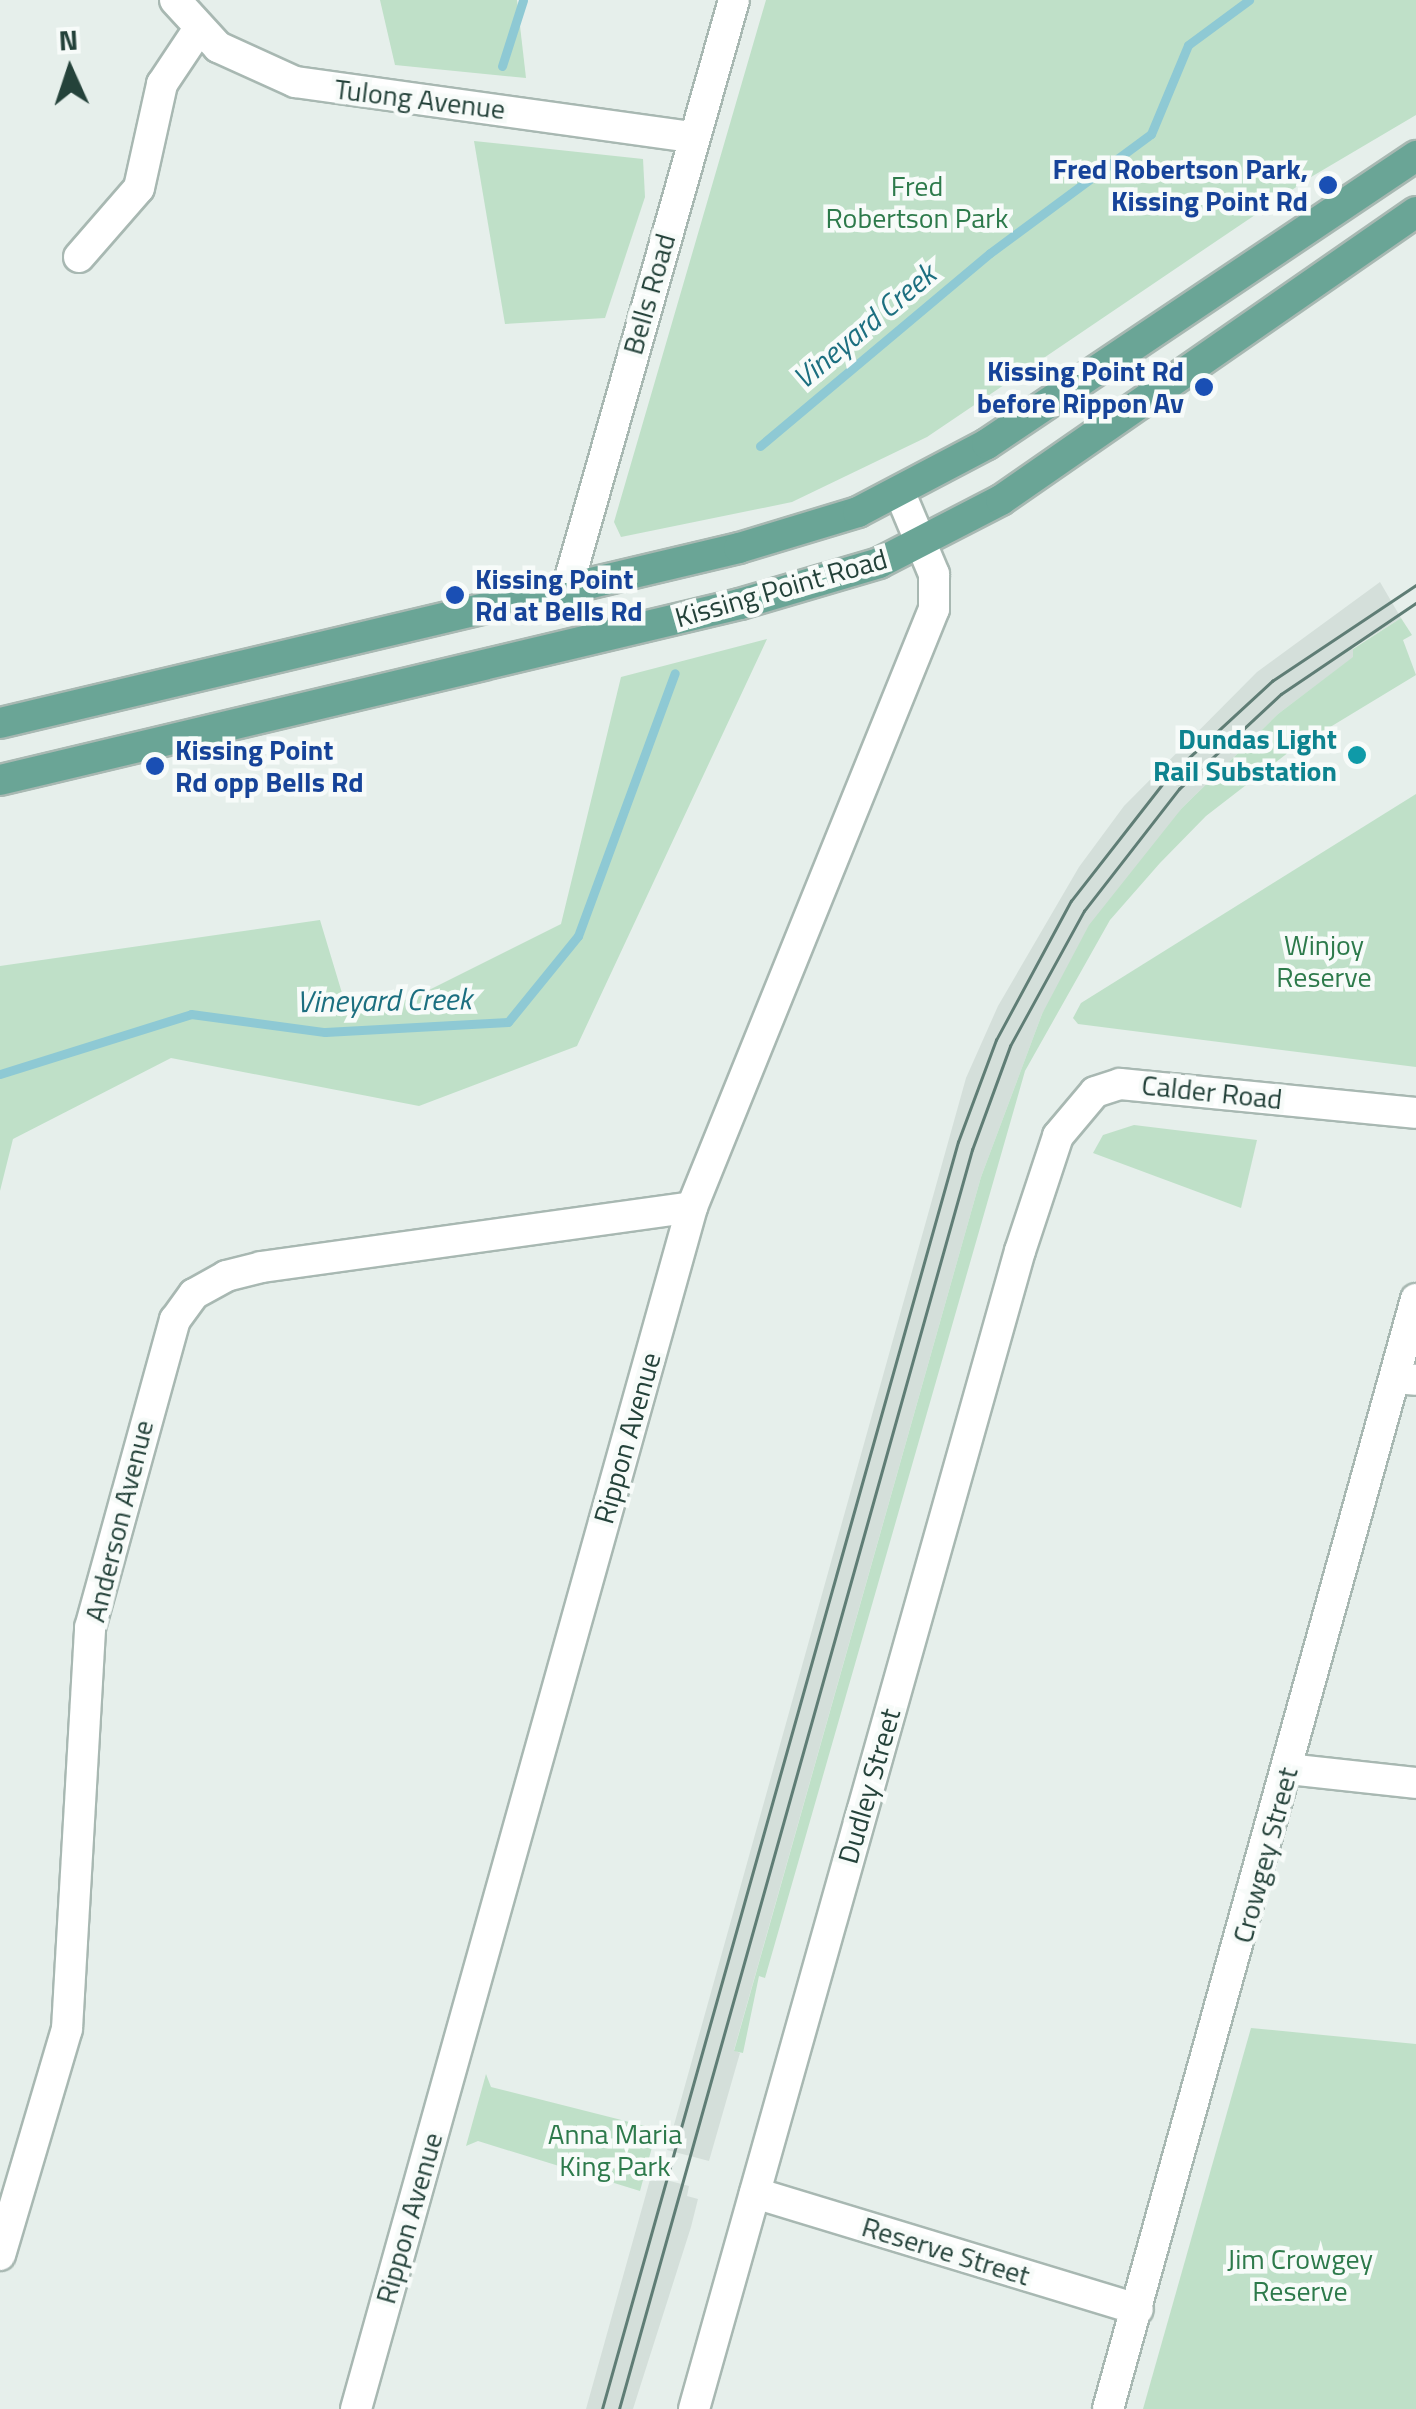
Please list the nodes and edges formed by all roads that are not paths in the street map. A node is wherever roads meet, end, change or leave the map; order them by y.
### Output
1 (174, 0) edge
2 (734, 0) edge
3 (198, 30) junction
4 (693, 137) junction
5 (1416, 156) edge
6 (1416, 212) edge
7 (79, 257) dead end
8 (900, 493) junction
9 (923, 544) junction
10 (567, 589) junction
11 (0, 723) edge
12 (0, 780) edge
13 (1416, 1112) edge
14 (1048, 1163) joint
15 (692, 1208) junction
16 (1416, 1299) edge
17 (1406, 1379) edge
18 (1288, 1769) junction
19 (1416, 1783) edge
20 (754, 2194) junction
21 (0, 2255) edge
22 (1138, 2309) junction
23 (356, 2409) edge
24 (694, 2409) edge
25 (1108, 2409) edge

1 - 3 street, Tulong Avenue
2 - 4 street, Bells Road
3 - 4 street, Tulong Avenue
3 - 7 street
4 - 10 street, Bells Road
5 - 8 main road, Kissing Point Road
6 - 9 main road, Kissing Point Road
8 - 9 street, Rippon Avenue
8 - 10 main road, Kissing Point Road
9 - 12 main road, Kissing Point Road
9 - 15 street, Rippon Avenue
10 - 11 main road, Kissing Point Road
13 - 14 street, Calder Road
14 - 20 street, Dudley Street
15 - 21 street, Anderson Avenue
15 - 23 street, Rippon Avenue
16 - 17 street, Crowgey Street
17 - 18 street, Crowgey Street
18 - 19 street
18 - 22 street, Crowgey Street
20 - 22 street, Reserve Street
20 - 24 street, Dudley Street
22 - 25 street, Crowgey Street

